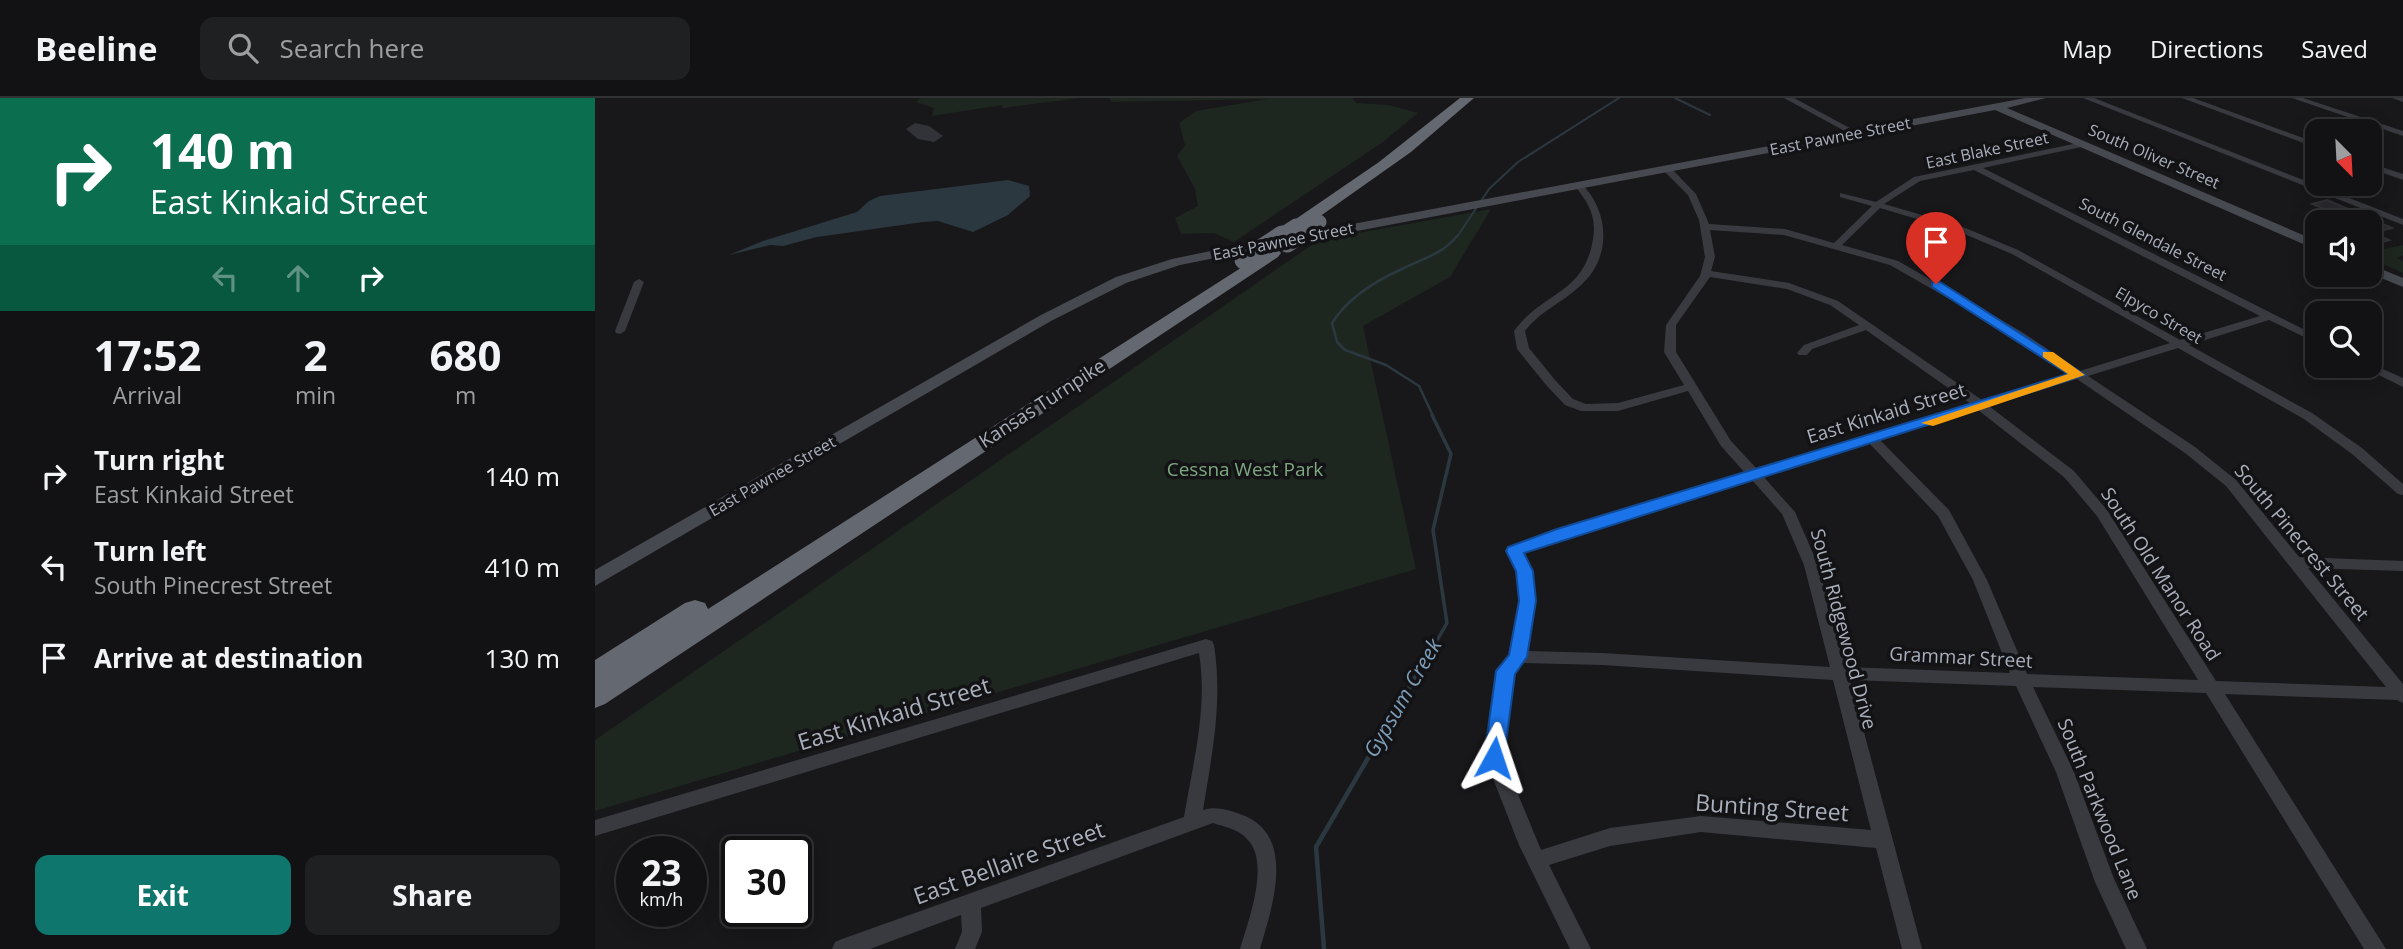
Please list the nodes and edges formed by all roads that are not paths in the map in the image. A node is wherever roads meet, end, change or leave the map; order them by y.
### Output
1 (1468, 98) edge
2 (1480, 98) edge
3 (1788, 98) edge
4 (1977, 98) edge
5 (2041, 98) edge
6 (2087, 98) edge
7 (2186, 98) edge
8 (2296, 98) edge
9 (2396, 98) edge
10 (2403, 100) edge
11 (1997, 107) junction
12 (1854, 134) junction
13 (2403, 134) edge
14 (2305, 142) edge
15 (2083, 144) junction
16 (1975, 167) junction
17 (1667, 169) junction
18 (2382, 169) edge
19 (2403, 177) edge
20 (1578, 185) junction
21 (1843, 195) dead end
22 (1878, 205) junction
23 (2403, 222) edge
24 (1705, 226) junction
25 (2305, 241) edge
26 (1837, 245) junction
27 (1706, 273) junction
28 (2382, 274) edge
29 (639, 282) dead end
30 (2402, 282) edge
31 (2270, 316) junction
32 (1867, 326) junction
33 (620, 331) dead end
34 (2305, 334) edge
35 (2180, 345) junction
36 (1803, 353) dead end
37 (2382, 372) edge
38 (2079, 375) junction
39 (2403, 383) edge
40 (1691, 387) junction
41 (1982, 407) junction
42 (1872, 439) junction
43 (1756, 474) junction
44 (2403, 491) edge
45 (2295, 562) junction
46 (2403, 566) edge
47 (595, 579) edge
48 (1518, 657) junction
49 (1837, 673) junction
50 (595, 674) edge
51 (2022, 681) junction
52 (2212, 687) junction
53 (2402, 695) edge
54 (595, 696) edge
55 (1192, 822) junction
56 (595, 828) edge
57 (1882, 840) junction
58 (1537, 860) junction
59 (971, 902) junction
60 (842, 949) edge
61 (965, 949) edge
62 (1249, 949) edge
63 (1581, 949) edge
64 (1912, 949) edge
65 (2137, 949) edge
66 (2377, 949) edge

1 - 50 highway, Kansas Turnpike, bridge
2 - 54 highway, Kansas Turnpike, bridge
3 - 12 street
4 - 11 main road, South Oliver Street
5 - 11 main road, East Pawnee Street
6 - 23 street
7 - 14 street
8 - 13 street
9 - 10 street
11 - 12 main road, East Pawnee Street
11 - 15 main road, South Oliver Street
12 - 17 main road, East Pawnee Street
15 - 16 street, East Blake Street
15 - 25 main road, South Oliver Street
16 - 22 street, East Blake Street
16 - 31 street, South Glendale Street
17 - 20 main road, East Pawnee Street
17 - 24 street
18 - 19 street
20 - 40 street
20 - 47 main road, East Pawnee Street
21 - 22 street, Elpyco Street
22 - 26 street, East Blake Street
22 - 35 street, Elpyco Street
24 - 26 street, South Pinecrest Street
24 - 27 street
26 - 38 street, South Pinecrest Street
27 - 32 street, South Old Manor Road
27 - 40 street, South Ridgewood Drive
28 - 30 main road
29 - 33 street
31 - 34 street, South Glendale Street
31 - 35 street, East Kinkaid Street
32 - 36 street
32 - 41 street, South Old Manor Road
35 - 38 street, East Kinkaid Street
35 - 44 street, Elpyco Street
37 - 39 street
38 - 41 street, East Kinkaid Street
38 - 45 street, South Pinecrest Street
40 - 43 street, South Ridgewood Drive
41 - 42 street, East Kinkaid Street
41 - 52 street, South Old Manor Road
42 - 43 street, East Kinkaid Street
42 - 51 street, South Parkwood Lane
43 - 48 street, East Kinkaid Street
43 - 49 street, South Ridgewood Drive
45 - 46 street
45 - 53 street, South Pinecrest Street
48 - 49 street, Grammar Street
48 - 58 street
49 - 51 street, Grammar Street
49 - 57 street, South Ridgewood Drive
51 - 52 street, Grammar Street
51 - 65 street, South Parkwood Lane
52 - 53 street, Grammar Street
52 - 66 street, South Old Manor Road
55 - 56 street, East Kinkaid Street
55 - 59 street, East Bellaire Street
55 - 62 street, East Bellaire Street
57 - 58 street, Bunting Street
57 - 64 street, South Ridgewood Drive
58 - 63 street
59 - 60 street, East Bellaire Street
59 - 61 street

